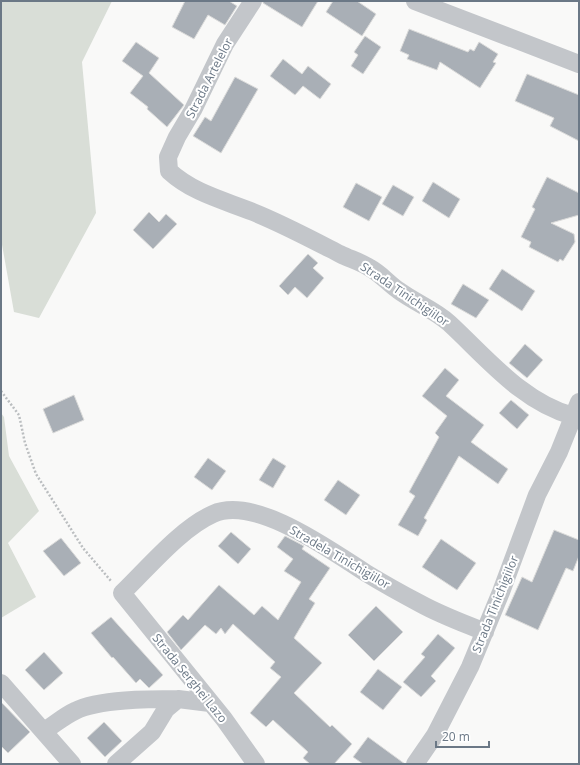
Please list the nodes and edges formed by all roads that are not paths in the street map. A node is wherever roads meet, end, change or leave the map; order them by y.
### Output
1 (253, 1) edge
2 (415, 1) edge
3 (579, 64) edge
4 (168, 157) joint
5 (576, 409) edge
6 (122, 593) joint
7 (485, 632) junction
8 (1, 683) edge
9 (178, 699) junction
10 (210, 703) junction
11 (44, 731) junction
12 (72, 764) edge
13 (116, 764) edge
14 (256, 764) edge
15 (415, 764) edge

1 - 4 street, Strada Artelelor
2 - 3 street
4 - 5 street, Strada Tinichigiilor
5 - 7 street, Strada Tinichigiilor
6 - 7 street, Stradela Tinichigiilor
6 - 10 street, Strada Serghei Lazo
7 - 15 street, Strada Tinichigiilor
8 - 11 street
9 - 10 street
9 - 11 street
9 - 13 street
10 - 14 street, Strada Serghei Lazo
11 - 12 street

